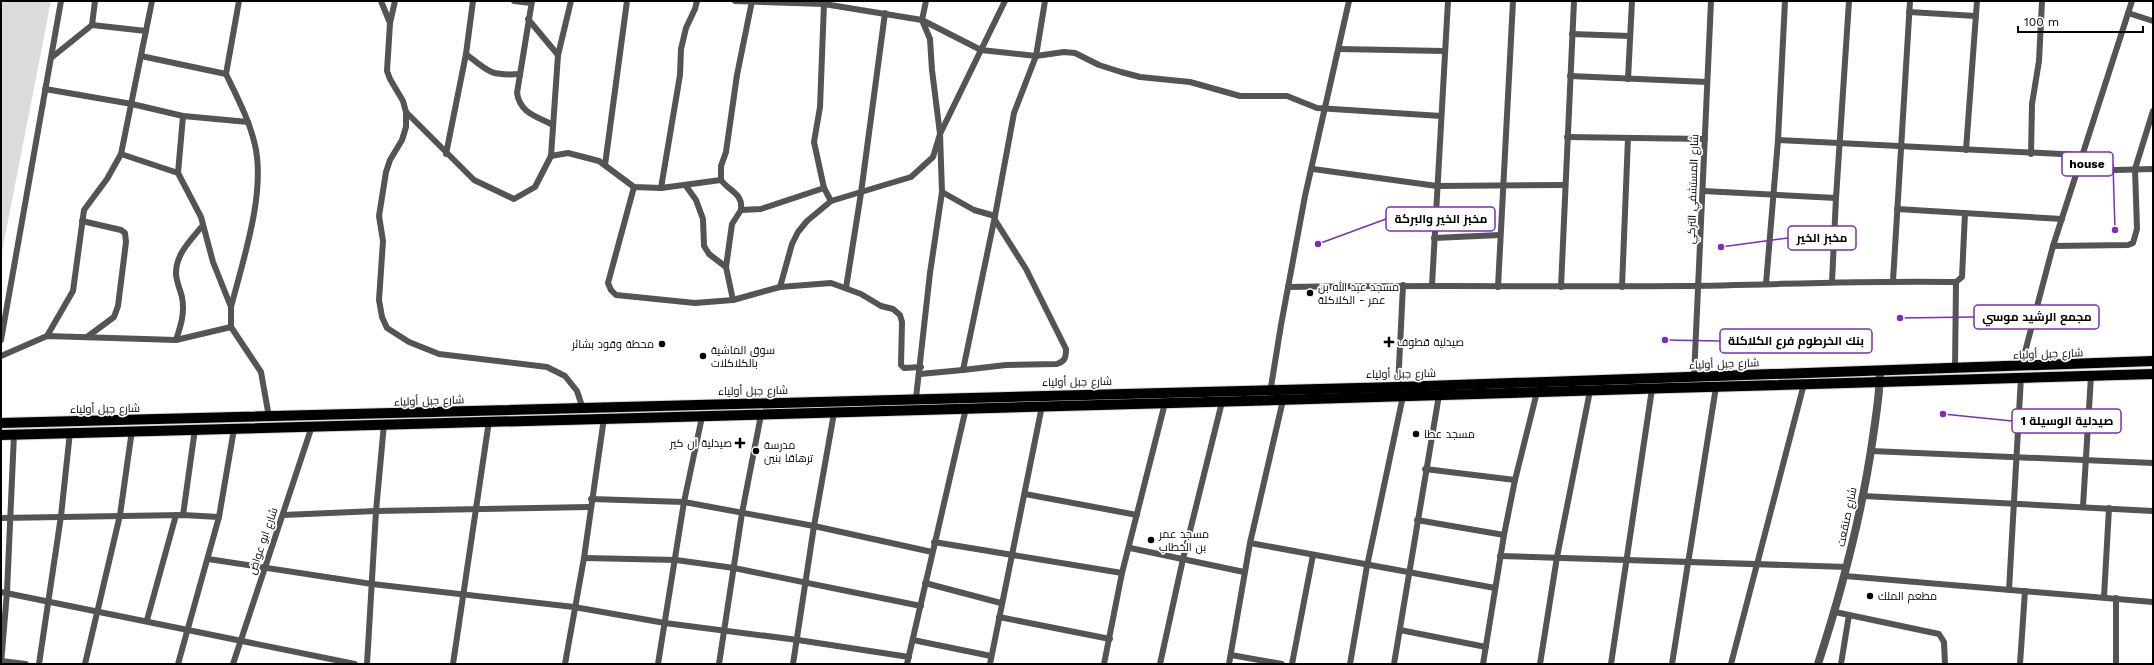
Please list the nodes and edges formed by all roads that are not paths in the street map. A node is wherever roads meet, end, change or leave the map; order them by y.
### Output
1 (61, 1) edge
2 (95, 1) edge
3 (152, 1) edge
4 (239, 1) edge
5 (381, 1) edge
6 (394, 1) edge
7 (474, 1) edge
8 (514, 1) edge
9 (571, 1) edge
10 (627, 1) edge
11 (697, 1) edge
12 (735, 1) edge
13 (926, 1) edge
14 (1005, 1) edge
15 (1046, 1) edge
16 (1349, 1) edge
17 (1448, 1) edge
18 (1513, 1) edge
19 (1574, 1) edge
20 (1632, 1) edge
21 (1711, 1) edge
22 (1785, 1) edge
23 (1849, 1) edge
24 (1910, 1) edge
25 (1977, 1) edge
26 (2042, 1) edge
27 (2132, 1) edge
28 (532, 2) edge
29 (752, 2) edge
30 (824, 4) junction
31 (1909, 12) junction
32 (885, 13) junction
33 (2128, 13) junction
34 (1976, 16) junction
35 (528, 19) junction
36 (922, 20) junction
37 (2153, 21) edge
38 (390, 23) junction
39 (92, 25) junction
40 (146, 31) junction
41 (1572, 34) junction
42 (1630, 36) junction
43 (1339, 49) junction
44 (981, 50) junction
45 (1444, 51) junction
46 (466, 54) junction
47 (558, 55) junction
48 (141, 56) junction
49 (1036, 56) junction
50 (51, 58) junction
51 (226, 74) junction
52 (520, 74) junction
53 (1570, 76) junction
54 (1628, 78) junction
55 (1707, 82) junction
56 (45, 89) junction
57 (132, 104) junction
58 (1325, 108) junction
59 (2153, 111) edge
60 (406, 112) junction
61 (183, 116) junction
62 (1441, 116) junction
63 (248, 122) junction
64 (553, 125) junction
65 (940, 134) junction
66 (1568, 137) junction
67 (1628, 138) junction
68 (1705, 139) junction
69 (1778, 140) junction
70 (1840, 143) junction
71 (1901, 146) junction
72 (1966, 150) junction
73 (121, 154) junction
74 (446, 154) junction
75 (2031, 154) junction
76 (2082, 155) junction
77 (551, 156) junction
78 (605, 165) junction
79 (1313, 169) junction
80 (2135, 169) junction
81 (2153, 169) edge
82 (2077, 170) junction
83 (178, 173) junction
84 (721, 180) junction
85 (1502, 185) junction
86 (1565, 185) junction
87 (686, 186) junction
88 (1437, 186) junction
89 (634, 187) junction
90 (661, 188) junction
91 (824, 188) junction
92 (1703, 191) junction
93 (942, 192) junction
94 (861, 193) junction
95 (1774, 194) junction
96 (1836, 198) junction
97 (831, 201) junction
98 (1897, 209) junction
99 (741, 210) junction
100 (1965, 213) junction
101 (995, 218) junction
102 (2062, 219) junction
103 (82, 221) junction
104 (203, 225) junction
105 (1500, 235) junction
106 (1434, 238) junction
107 (2053, 246) junction
108 (726, 267) junction
109 (1893, 281) junction
110 (1832, 282) junction
111 (1956, 282) junction
112 (1766, 284) junction
113 (1403, 285) junction
114 (1432, 285) junction
115 (1698, 286) junction
116 (780, 287) junction
117 (1288, 287) junction
118 (1498, 287) junction
119 (1561, 287) junction
120 (1622, 287) junction
121 (846, 288) junction
122 (733, 300) junction
123 (231, 307) junction
124 (230, 327) junction
125 (47, 336) junction
126 (87, 338) junction
127 (1, 340) edge
128 (176, 340) junction
129 (1, 356) edge
130 (2153, 362) edge
131 (1954, 369) junction
132 (963, 370) junction
133 (1880, 370) junction
134 (920, 371) junction
135 (2021, 372) junction
136 (2153, 374) edge
137 (2091, 376) junction
138 (1694, 378) junction
139 (1880, 382) junction
140 (1804, 384) junction
141 (1398, 387) junction
142 (1716, 387) junction
143 (1270, 389) junction
144 (1652, 389) junction
145 (1590, 391) junction
146 (1537, 392) junction
147 (1439, 395) junction
148 (1403, 396) junction
149 (916, 398) junction
150 (1271, 400) junction
151 (1283, 400) junction
152 (1222, 402) junction
153 (1165, 403) junction
154 (1042, 406) junction
155 (966, 408) junction
156 (583, 409) junction
157 (834, 413) junction
158 (761, 415) junction
159 (269, 417) junction
160 (702, 417) junction
161 (604, 418) junction
162 (489, 421) junction
163 (1, 423) edge
164 (384, 424) junction
165 (312, 426) junction
166 (195, 429) junction
167 (234, 429) junction
168 (132, 430) junction
169 (70, 432) junction
170 (1, 434) edge
171 (14, 434) junction
172 (1871, 451) junction
173 (2016, 457) junction
174 (2085, 461) junction
175 (2153, 463) edge
176 (1425, 469) junction
177 (1515, 480) junction
178 (1025, 494) junction
179 (1863, 496) junction
180 (591, 499) junction
181 (684, 502) junction
182 (2013, 503) junction
183 (2083, 506) junction
184 (590, 507) junction
185 (2109, 508) junction
186 (475, 509) junction
187 (376, 511) junction
188 (2153, 511) edge
189 (742, 512) junction
190 (120, 515) junction
191 (176, 515) junction
192 (183, 515) junction
193 (283, 515) junction
194 (1137, 515) junction
195 (60, 516) junction
196 (219, 517) junction
197 (1, 518) edge
198 (11, 518) junction
199 (1417, 520) junction
200 (814, 526) junction
201 (1504, 535) junction
202 (934, 542) junction
203 (1250, 543) junction
204 (1130, 548) junction
205 (932, 552) junction
206 (1011, 555) junction
207 (1313, 555) junction
208 (1500, 556) junction
209 (1557, 557) junction
210 (584, 558) junction
211 (208, 559) junction
212 (1183, 559) junction
213 (1626, 559) junction
214 (676, 560) junction
215 (1688, 561) junction
216 (1757, 565) junction
217 (1367, 566) junction
218 (1847, 567) junction
219 (264, 568) junction
220 (734, 568) junction
221 (1244, 572) junction
222 (1122, 573) junction
223 (1408, 574) junction
224 (1845, 576) junction
225 (925, 583) junction
226 (372, 584) junction
227 (806, 584) junction
228 (1495, 588) junction
229 (2009, 590) junction
230 (2025, 591) junction
231 (4, 592) edge
232 (462, 595) junction
233 (2104, 597) junction
234 (2116, 598) junction
235 (48, 601) junction
236 (2153, 602) edge
237 (1001, 603) junction
238 (921, 606) junction
239 (574, 607) junction
240 (97, 610) junction
241 (1835, 612) junction
242 (1849, 615) junction
243 (999, 617) junction
244 (146, 620) junction
245 (665, 623) junction
246 (187, 630) junction
247 (724, 630) junction
248 (1400, 630) junction
249 (1110, 639) junction
250 (798, 640) junction
251 (912, 640) junction
252 (240, 641) junction
253 (1486, 647) junction
254 (1231, 655) junction
255 (991, 656) junction
256 (908, 661) edge
257 (1, 662) edge
258 (26, 664) edge
259 (39, 664) edge
260 (85, 664) edge
261 (178, 664) edge
262 (233, 664) edge
263 (355, 664) edge
264 (366, 664) edge
265 (453, 664) edge
266 (565, 664) edge
267 (658, 664) edge
268 (719, 664) edge
269 (793, 664) edge
270 (990, 664) edge
271 (1104, 664) edge
272 (1160, 664) edge
273 (1229, 664) edge
274 (1282, 664) edge
275 (1292, 664) edge
276 (1350, 664) edge
277 (1394, 664) edge
278 (1483, 664) edge
279 (1540, 664) edge
280 (1611, 664) edge
281 (1672, 664) edge
282 (1731, 664) edge
283 (1818, 664) edge
284 (1841, 664) edge
285 (1945, 664) edge
286 (2020, 664) edge
287 (2116, 664) edge

1 - 50 street
2 - 39 street
3 - 40 street
4 - 51 street
5 - 38 street
6 - 38 street
7 - 46 street
8 - 28 street
9 - 47 street
10 - 78 street
11 - 90 street
12 - 29 street
13 - 36 street
14 - 44 street
15 - 49 street
16 - 43 street
17 - 45 street
18 - 85 street
19 - 41 street
20 - 42 street
21 - 55 street, شارع المستشفي التركي
22 - 69 street
23 - 70 street
24 - 31 street
25 - 34 street
26 - 75 street
27 - 33 street
28 - 35 street
29 - 30 street
29 - 84 street
30 - 32 street
30 - 91 street
31 - 34 street
31 - 71 street
32 - 36 street
32 - 94 street
33 - 37 street
33 - 76 street
34 - 72 street
35 - 47 street
35 - 52 street
36 - 44 street
36 - 65 street
38 - 60 street
39 - 40 street
39 - 50 street
40 - 48 street
41 - 42 street
41 - 53 street
42 - 54 street
43 - 45 street
43 - 58 street
44 - 49 street
44 - 65 street
45 - 62 street
46 - 52 street
46 - 74 street
47 - 64 street
48 - 51 street
48 - 57 street
49 - 58 street
49 - 101 street
50 - 56 street
51 - 63 street
52 - 64 street
53 - 54 street
53 - 66 street
54 - 55 street
55 - 68 street, شارع المستشفي التركي
56 - 57 street
56 - 127 street
57 - 61 street
57 - 73 street
58 - 62 street
58 - 79 street
59 - 80 street
60 - 74 street
60 - 156 street
61 - 63 street
61 - 83 street
62 - 88 street
63 - 123 street
64 - 77 street
65 - 93 street
65 - 94 street
66 - 67 street
66 - 86 street
67 - 68 street
67 - 120 street
68 - 92 street, شارع المستشفي التركي
69 - 70 street
69 - 95 street
70 - 71 street
70 - 96 street
71 - 72 street
71 - 98 street
72 - 75 street
73 - 83 street
73 - 103 street
74 - 77 street
75 - 76 street
76 - 82 street
77 - 78 street
78 - 89 street
79 - 88 street
79 - 117 street
80 - 81 street
80 - 82 street
80 - 107 street
82 - 102 street
83 - 104 street
84 - 87 street
84 - 99 street
85 - 86 street
85 - 88 street
85 - 105 street
86 - 119 street
87 - 90 street
87 - 108 street
88 - 106 street
89 - 90 street
89 - 122 street
91 - 97 street
91 - 99 street
92 - 95 street
92 - 115 street, شارع المستشفي التركي
93 - 101 street
93 - 134 street
94 - 97 street
94 - 121 street
95 - 96 street
95 - 112 street
96 - 110 street
97 - 116 street
98 - 100 street
98 - 109 street
99 - 108 street
100 - 102 street
100 - 111 street
101 - 132 street
101 - 132 street
102 - 107 street
103 - 125 street
103 - 126 street
104 - 123 street
104 - 128 street
105 - 106 street
105 - 118 street
106 - 114 street
107 - 135 street
108 - 122 street
109 - 110 street
109 - 111 street
110 - 112 street
111 - 131 street
112 - 115 street
113 - 114 street
113 - 117 street
113 - 141 street
114 - 118 street
115 - 120 street
115 - 138 street, شارع المستشفي التركي
116 - 121 street
116 - 122 street
117 - 143 street
118 - 119 street
119 - 120 street
121 - 134 street
123 - 124 street
124 - 128 street
124 - 159 street
125 - 126 street
125 - 129 street
126 - 128 street
130 - 135 main road, شارع جبل أولياء
131 - 133 main road, شارع جبل أولياء
131 - 135 main road, شارع جبل أولياء
132 - 134 street
133 - 138 main road, شارع جبل أولياء
133 - 139 street, شارع صنقعت
134 - 149 street
135 - 137 main road, شارع جبل أولياء
135 - 139 main road, شارع جبل أولياء
135 - 173 street
136 - 137 main road, شارع جبل أولياء
137 - 174 street
138 - 141 main road, شارع جبل أولياء
139 - 140 main road, شارع جبل أولياء
139 - 172 street, شارع صنقعت
140 - 142 main road, شارع جبل أولياء
140 - 216 street
141 - 143 main road, شارع جبل أولياء
142 - 144 main road, شارع جبل أولياء
142 - 215 street
143 - 149 main road, شارع جبل أولياء
143 - 150 street
144 - 145 main road, شارع جبل أولياء
144 - 213 street
145 - 146 main road, شارع جبل أولياء
145 - 209 street
146 - 147 main road, شارع جبل أولياء
146 - 177 street
147 - 148 main road, شارع جبل أولياء
147 - 176 street
148 - 151 main road, شارع جبل أولياء
148 - 217 street
149 - 156 main road, شارع جبل أولياء
150 - 151 main road, شارع جبل أولياء
150 - 152 main road, شارع جبل أولياء
151 - 203 street
152 - 153 main road, شارع جبل أولياء
152 - 212 street
153 - 154 main road, شارع جبل أولياء
153 - 194 street
154 - 155 main road, شارع جبل أولياء
154 - 178 street
155 - 157 main road, شارع جبل أولياء
155 - 202 street
156 - 159 main road, شارع جبل أولياء
157 - 158 main road, شارع جبل أولياء
157 - 200 street
158 - 160 main road, شارع جبل أولياء
158 - 189 street
159 - 163 main road, شارع جبل أولياء
160 - 161 main road, شارع جبل أولياء
160 - 181 street
161 - 162 main road, شارع جبل أولياء
161 - 180 street
162 - 164 main road, شارع جبل أولياء
162 - 186 street
164 - 165 main road, شارع جبل أولياء
164 - 187 street
165 - 167 main road, شارع جبل أولياء
165 - 193 street, شارع ابو عواض
166 - 167 main road, شارع جبل أولياء
166 - 168 main road, شارع جبل أولياء
166 - 192 street
167 - 196 street
168 - 169 main road, شارع جبل أولياء
168 - 190 street
169 - 171 main road, شارع جبل أولياء
169 - 195 street
170 - 171 main road, شارع جبل أولياء
171 - 198 street
172 - 173 street
172 - 179 street, شارع صنقعت
173 - 174 street
173 - 182 street
174 - 175 street
174 - 183 street
176 - 177 street
176 - 199 street
177 - 201 street
178 - 194 street
178 - 206 street
179 - 182 street
179 - 218 street, شارع صنقعت
180 - 181 street
180 - 184 street
181 - 189 street
181 - 214 street
182 - 183 street
182 - 229 street
183 - 185 street
184 - 186 street
184 - 210 street
185 - 188 street
185 - 233 street
186 - 187 street
186 - 232 street
187 - 193 street
187 - 226 street
189 - 200 street
189 - 220 street
190 - 191 street
190 - 195 street
190 - 240 street
191 - 192 street
191 - 244 street
192 - 196 street
193 - 219 street, شارع ابو عواض
194 - 204 street
195 - 198 street
195 - 235 street
196 - 211 street
197 - 198 street
198 - 231 street
199 - 201 street
199 - 223 street
200 - 205 street
200 - 227 street
201 - 208 street
202 - 205 street
202 - 206 street
203 - 207 street
203 - 221 street
204 - 212 street
204 - 222 street
205 - 225 street
206 - 222 street
206 - 237 street
207 - 217 street
207 - 275 street
208 - 209 street
208 - 228 street
209 - 213 street
209 - 279 street
210 - 214 street
210 - 239 street
211 - 219 street
211 - 246 street
212 - 221 street
212 - 272 street
213 - 215 street
213 - 280 street
214 - 220 street
214 - 245 street
215 - 216 street
215 - 281 street
216 - 218 street
216 - 282 street
217 - 223 street
217 - 276 street
218 - 224 street, شارع صنقعت
219 - 226 street
219 - 252 street, شارع ابو عواض
220 - 227 street
220 - 247 street
221 - 254 street
222 - 249 street
223 - 228 street
223 - 248 street
224 - 229 street
224 - 241 street, شارع صنقعت
225 - 237 street
225 - 238 street
226 - 232 street
226 - 264 street
227 - 238 street
227 - 250 street
228 - 253 street
229 - 230 street
230 - 233 street
230 - 286 street
231 - 235 street
231 - 257 street
232 - 239 street
232 - 265 street
233 - 234 street
234 - 236 street
234 - 287 street
235 - 240 street
235 - 259 street
237 - 243 street
238 - 251 street
239 - 245 street
239 - 266 street
240 - 244 street
240 - 260 street
241 - 242 street
241 - 283 street, شارع صنقعت
242 - 284 street
242 - 285 street
243 - 249 street
243 - 255 street
244 - 246 street
245 - 247 street
245 - 267 street
246 - 252 street
246 - 261 street
247 - 250 street
247 - 268 street
248 - 253 street
248 - 277 street
249 - 271 street
250 - 256 street
250 - 269 street
251 - 255 street
251 - 256 street
252 - 262 street, شارع ابو عواض
252 - 263 street
253 - 278 street
254 - 273 street
254 - 274 street
255 - 270 street
257 - 258 street

